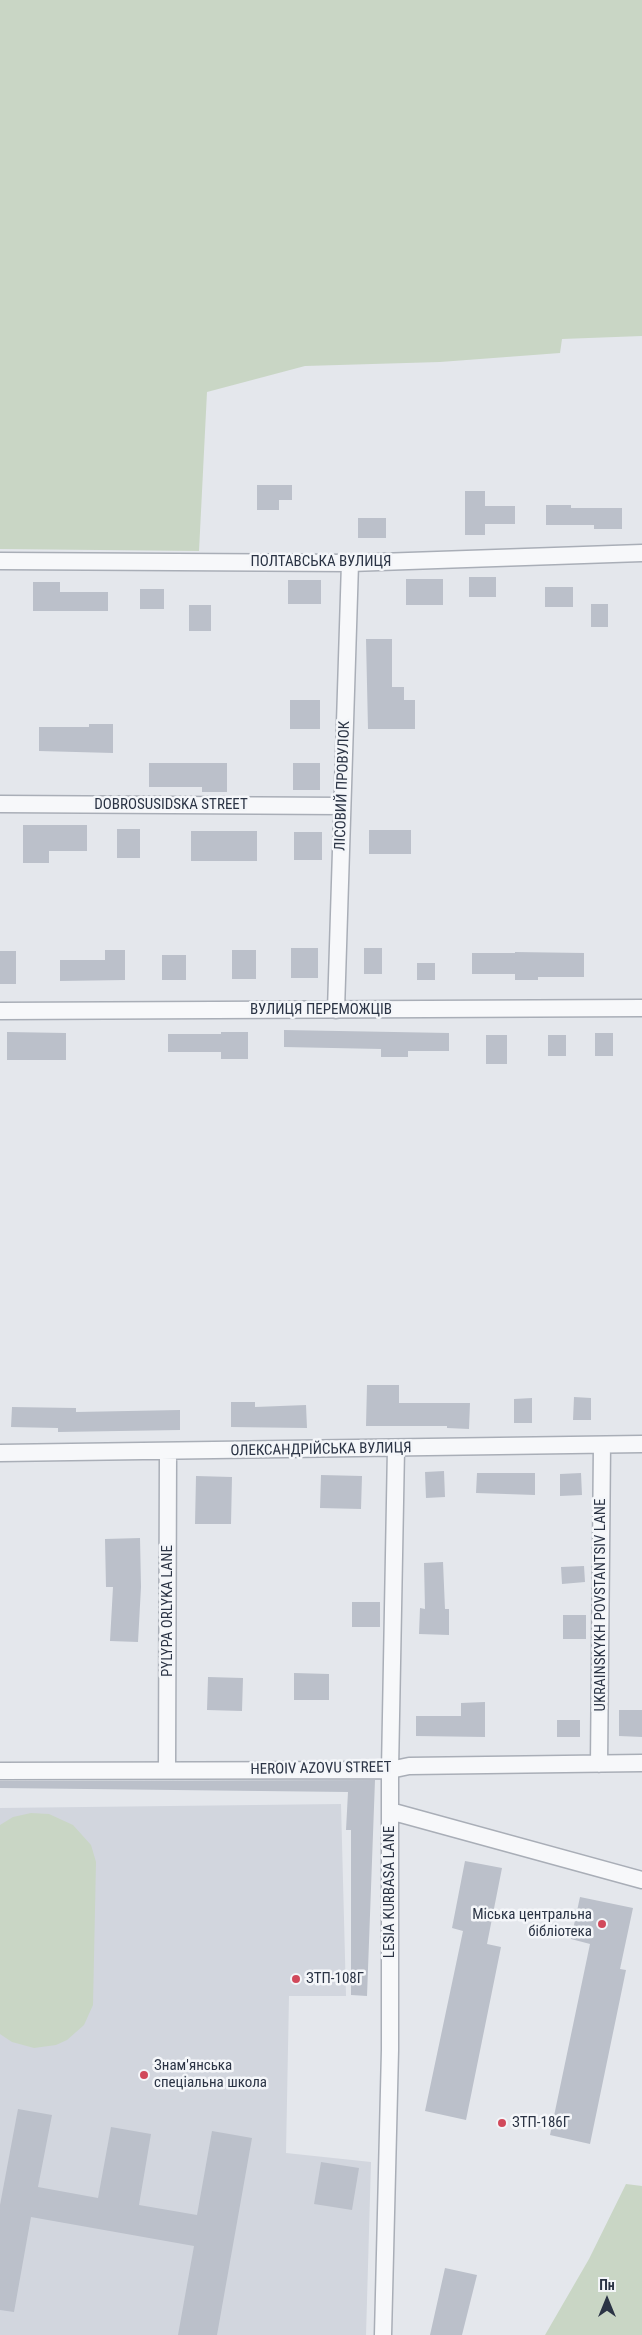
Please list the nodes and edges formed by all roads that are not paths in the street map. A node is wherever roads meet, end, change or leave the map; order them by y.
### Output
1 (642, 553) edge
2 (0, 561) edge
3 (350, 563) junction
4 (0, 804) edge
5 (342, 806) junction
6 (642, 1008) edge
7 (336, 1010) junction
8 (0, 1011) edge
9 (642, 1444) edge
10 (602, 1445) junction
11 (396, 1448) junction
12 (168, 1452) junction
13 (0, 1453) edge
14 (599, 1764) junction
15 (642, 1764) edge
16 (0, 1770) edge
17 (167, 1770) junction
18 (390, 1770) junction
19 (390, 1812) junction
20 (642, 1880) edge
21 (383, 2335) edge

1 - 3 street, ПОЛТАВСЬКА ВУЛИЦЯ
2 - 3 street, ПОЛТАВСЬКА ВУЛИЦЯ
3 - 5 street, ЛІСОВИЙ ПРОВУЛОК
4 - 5 street, DOBROSUSIDSKA STREET
5 - 7 street, ЛІСОВИЙ ПРОВУЛОК
6 - 7 street, ВУЛИЦЯ ПЕРЕМОЖЦІВ
7 - 8 street, ВУЛИЦЯ ПЕРЕМОЖЦІВ
9 - 10 street, ОЛЕКСАНДРІЙСЬКА ВУЛИЦЯ
10 - 11 street, ОЛЕКСАНДРІЙСЬКА ВУЛИЦЯ
10 - 14 street, UKRAINSKYKH POVSTANTSIV LANE
11 - 12 street, ОЛЕКСАНДРІЙСЬКА ВУЛИЦЯ
11 - 18 street, LESIA KURBASA LANE
12 - 13 street, ОЛЕКСАНДРІЙСЬКА ВУЛИЦЯ
12 - 17 street, PYLYPA ORLYKA LANE
14 - 15 street, HEROIV AZOVU STREET
14 - 18 street, HEROIV AZOVU STREET
16 - 17 street, HEROIV AZOVU STREET
17 - 18 street, HEROIV AZOVU STREET
18 - 19 street, LESIA KURBASA LANE
19 - 20 street
19 - 21 street, LESIA KURBASA LANE

